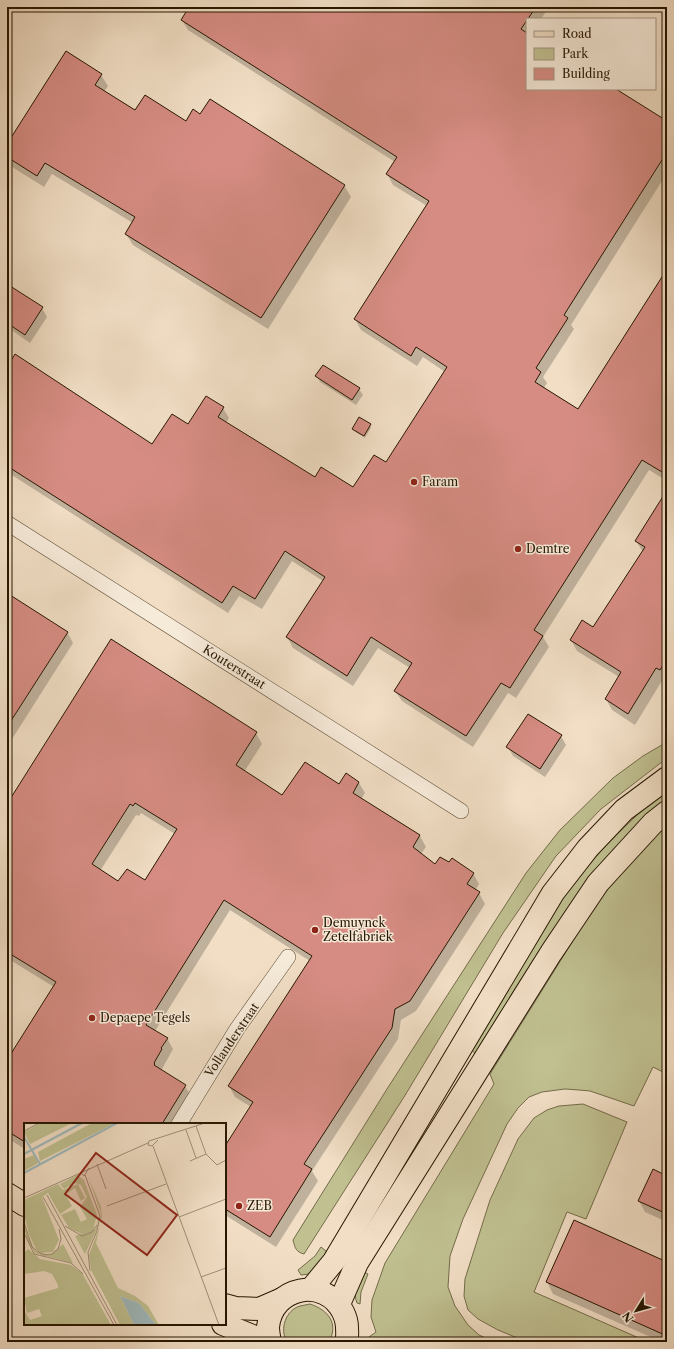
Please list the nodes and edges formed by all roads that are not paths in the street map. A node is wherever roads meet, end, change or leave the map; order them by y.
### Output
1 (7, 523) edge
2 (667, 778) edge
3 (461, 811) dead end
4 (667, 812) edge
5 (288, 957) dead end
6 (179, 1123) edge
7 (7, 1194) edge
8 (24, 1204) edge
9 (311, 1289) junction
10 (282, 1299) junction
11 (339, 1304) junction
12 (226, 1305) edge
13 (225, 1325) edge
14 (348, 1341) edge
15 (267, 1342) edge
16 (270, 1342) edge

1 - 3 street, Kouterstraat
2 - 9 main road
4 - 11 main road
5 - 6 street, Vollanderstraat
7 - 8 main road
9 - 10 main road
9 - 11 main road
10 - 12 main road
10 - 16 main road
11 - 14 main road
13 - 15 main road

